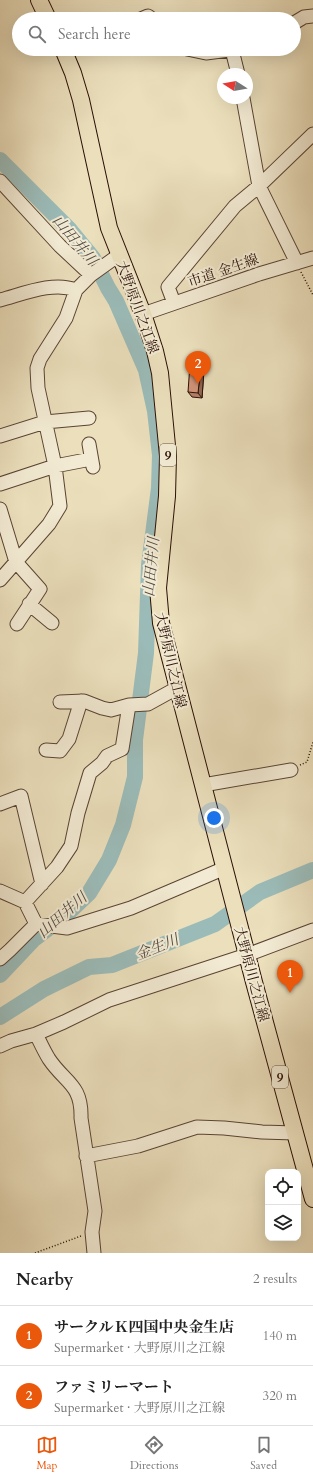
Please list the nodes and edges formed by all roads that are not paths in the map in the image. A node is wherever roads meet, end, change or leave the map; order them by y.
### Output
1 (39, 0) edge
2 (45, 12) edge
3 (313, 16) edge
4 (301, 19) edge
5 (67, 56) edge
6 (235, 56) edge
7 (237, 68) edge
8 (244, 104) edge
9 (313, 134) edge
10 (0, 181) edge
11 (259, 186) junction
12 (313, 258) edge
13 (113, 260) junction
14 (297, 263) junction
15 (91, 275) junction
16 (76, 290) junction
17 (0, 300) edge
18 (174, 303) junction
19 (143, 314) junction
20 (89, 419) dead end
21 (45, 422) junction
22 (0, 436) edge
23 (89, 444) dead end
24 (55, 466) junction
25 (0, 484) edge
26 (0, 509) edge
27 (16, 562) junction
28 (0, 580) edge
29 (29, 604) junction
30 (52, 623) dead end
31 (17, 624) dead end
32 (177, 688) junction
33 (81, 701) junction
34 (60, 702) dead end
35 (129, 705) junction
36 (46, 750) dead end
37 (291, 770) road end
38 (203, 786) junction
39 (0, 804) edge
40 (225, 868) junction
41 (42, 884) junction
42 (0, 891) edge
43 (25, 902) junction
44 (36, 924) junction
45 (313, 930) edge
46 (247, 955) junction
47 (0, 959) edge
48 (36, 1034) junction
49 (0, 1046) edge
50 (295, 1133) junction
51 (86, 1156) junction
52 (313, 1199) edge
53 (94, 1253) edge

1 - 2 main road
3 - 4 street
5 - 13 main road, 大野原川之江線 / 9
6 - 7 street
8 - 11 street
9 - 11 street
10 - 15 street
11 - 14 street
11 - 18 street
12 - 14 street, 市道 金生線
13 - 15 street
13 - 19 main road, 大野原川之江線 / 9
14 - 18 street, 市道 金生線
15 - 16 street
16 - 17 street
16 - 21 street
18 - 19 street, 市道 金生線
19 - 32 main road, 大野原川之江線 / 9
20 - 21 street
21 - 22 street
21 - 24 street
23 - 24 street
24 - 25 street
24 - 27 street
26 - 27 street
27 - 28 street
27 - 29 street
29 - 30 street
29 - 31 street
32 - 35 street
32 - 38 main road, 大野原川之江線 / 9
33 - 34 street
33 - 35 street
33 - 36 street
35 - 41 street
37 - 38 street
38 - 40 main road, 大野原川之江線 / 9
39 - 41 street
40 - 44 street
40 - 46 main road, 大野原川之江線 / 9
41 - 43 street
42 - 43 street
43 - 44 street
44 - 47 street
45 - 46 street
46 - 48 street
46 - 50 main road, 大野原川之江線 / 9
48 - 49 street
48 - 51 street
50 - 51 street
50 - 52 main road, 大野原川之江線 / 9
51 - 53 street

